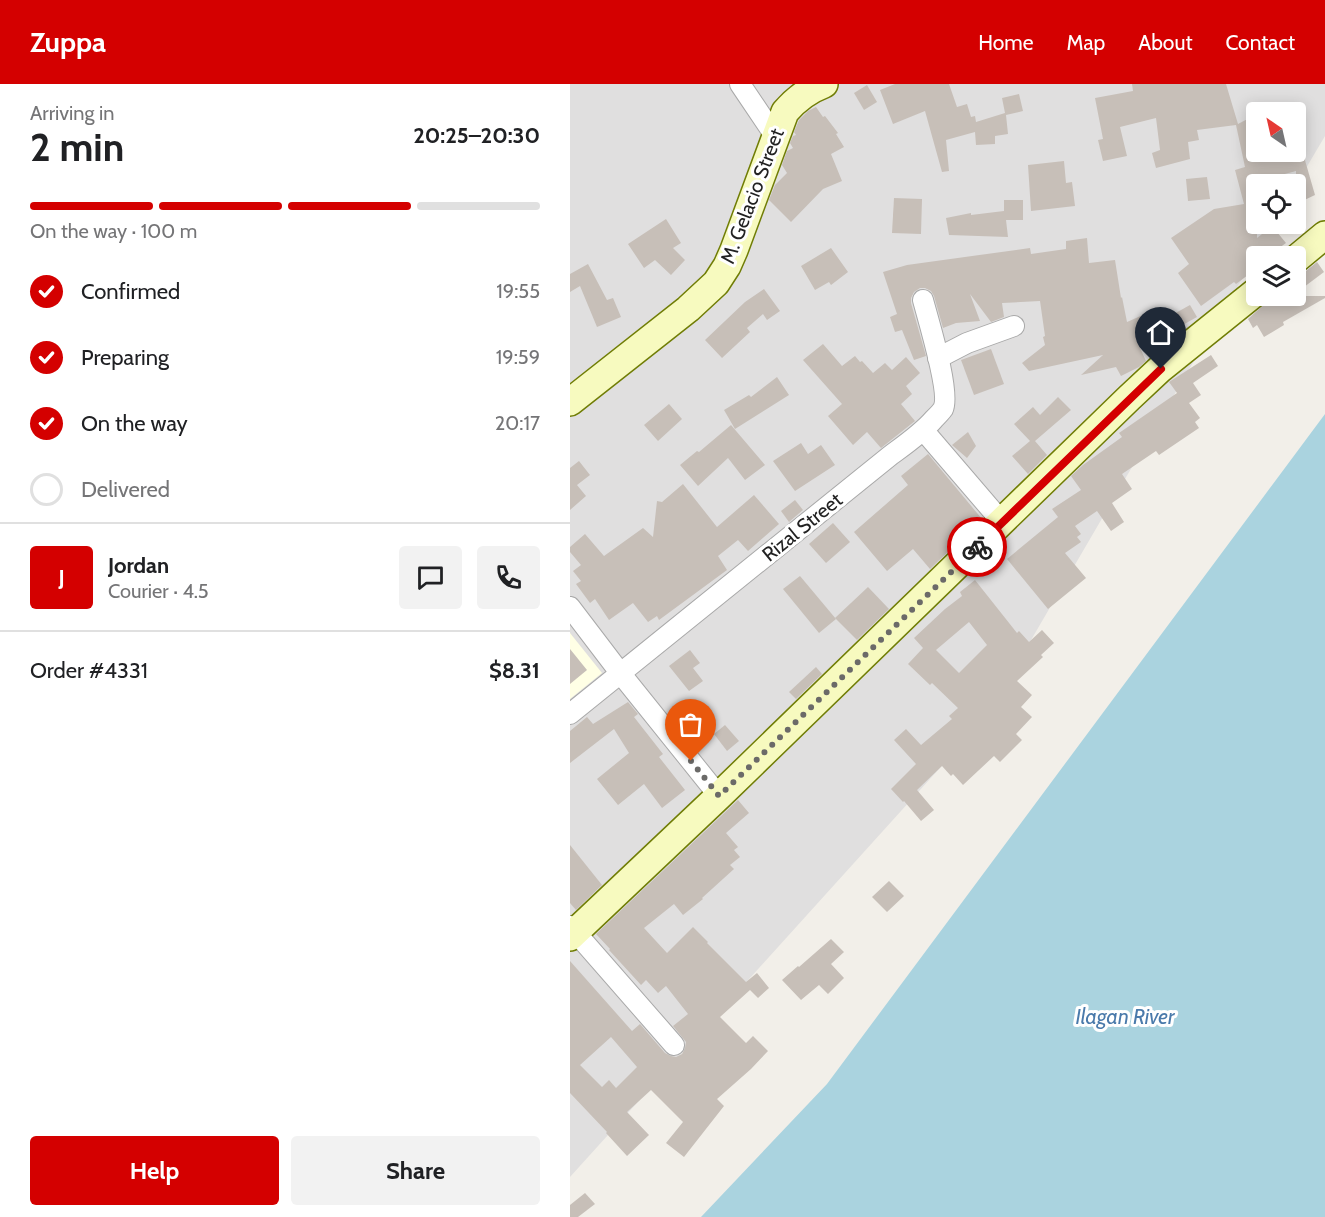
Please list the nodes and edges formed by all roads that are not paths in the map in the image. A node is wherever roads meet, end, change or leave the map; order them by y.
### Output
1 (740, 84) edge
2 (824, 84) edge
3 (775, 136) junction
4 (1325, 235) edge
5 (1306, 251) edge
6 (923, 300) dead end
7 (1246, 300) edge
8 (1014, 326) dead end
9 (938, 358) junction
10 (570, 402) edge
11 (924, 431) junction
12 (1002, 522) junction
13 (570, 608) edge
14 (621, 674) junction
15 (570, 714) edge
16 (719, 796) junction
17 (572, 931) edge
18 (674, 1045) dead end

1 - 3 street
2 - 3 street, M. Gelacio Street
3 - 10 street, M. Gelacio Street
4 - 5 street
6 - 9 street, Rizal Street
7 - 12 street
8 - 9 street
9 - 11 street, Rizal Street
11 - 12 street
11 - 14 street, Rizal Street
12 - 16 street
13 - 14 street
14 - 15 street, Rizal Street
14 - 16 street
16 - 17 street
17 - 18 street

